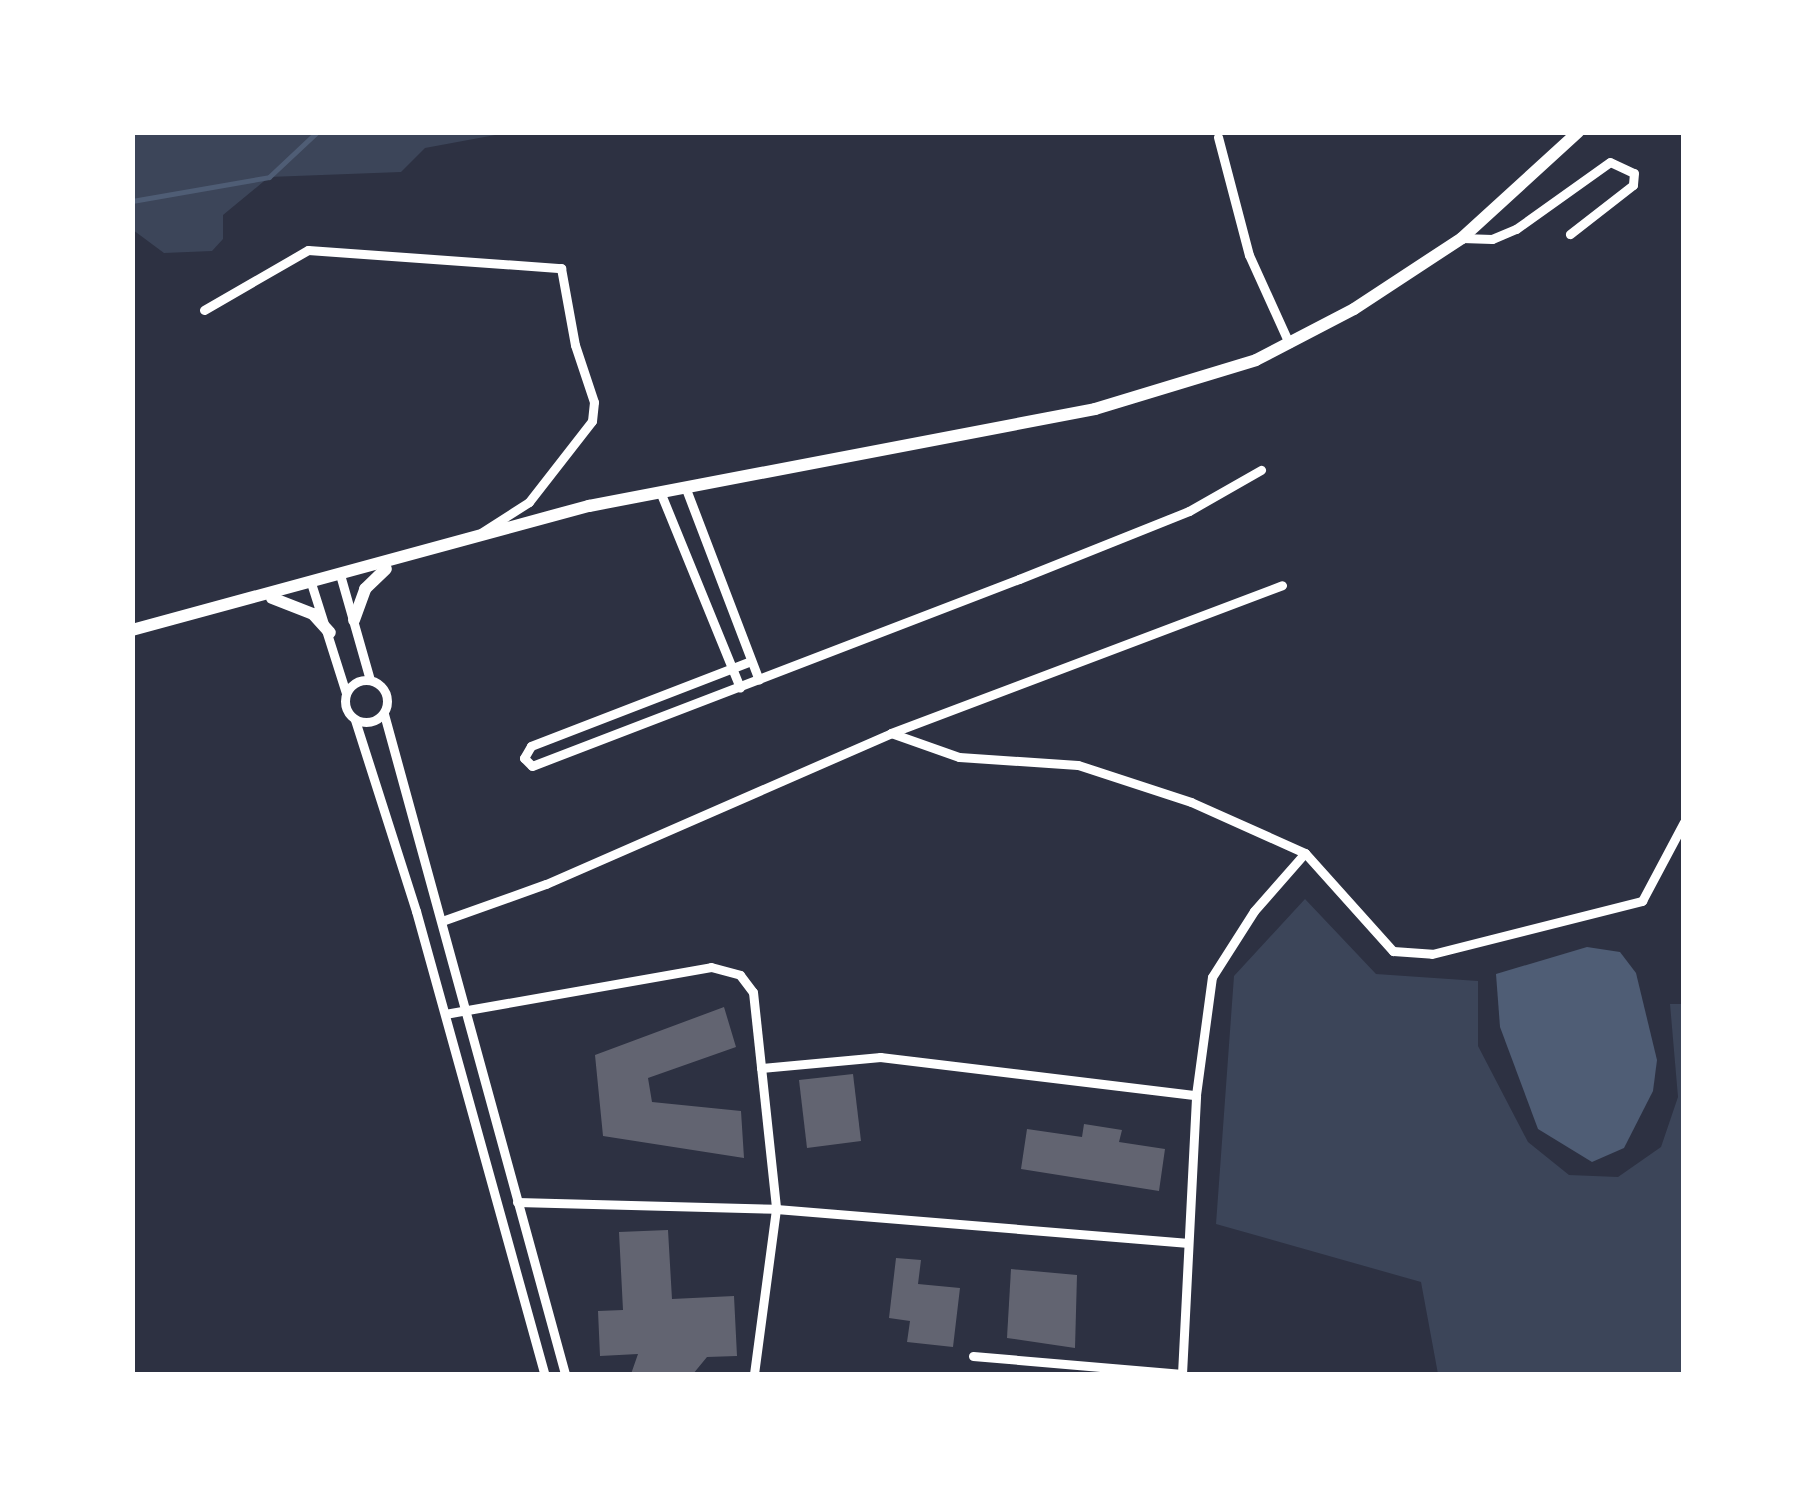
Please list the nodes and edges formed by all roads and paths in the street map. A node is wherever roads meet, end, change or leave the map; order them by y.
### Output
1 (1578, 132) edge
2 (1218, 137) dead end
3 (1570, 234) dead end
4 (1462, 238) junction
5 (204, 310) dead end
6 (1289, 343) junction
7 (1262, 470) dead end
8 (686, 489) junction
9 (660, 494) junction
10 (469, 540) junction
11 (706, 542) junction
12 (683, 549) junction
13 (394, 564) junction
14 (341, 578) junction
15 (1282, 585) dead end
16 (312, 586) junction
17 (270, 597) junction
18 (354, 620) junction
19 (132, 630) edge
20 (330, 633) junction
21 (752, 660) junction
22 (732, 668) junction
23 (370, 680) junction
24 (759, 680) junction
25 (740, 688) junction
26 (346, 694) junction
27 (384, 714) junction
28 (356, 720) junction
29 (892, 733) junction
30 (1684, 822) edge
31 (1305, 852) junction
32 (442, 921) junction
33 (469, 1010) junction
34 (445, 1014) junction
35 (761, 1068) junction
36 (1196, 1095) junction
37 (517, 1202) junction
38 (776, 1210) junction
39 (1186, 1243) junction
40 (973, 1356) dead end
41 (544, 1374) edge
42 (565, 1374) edge
43 (754, 1374) edge
44 (1182, 1374) edge

1 - 4 main road
2 - 6 street
3 - 4 street
4 - 6 main road
5 - 10 street
6 - 8 main road
7 - 24 street
8 - 9 main road
8 - 11 street
9 - 10 main road
9 - 12 street
10 - 13 main road
11 - 12 street
11 - 21 street
12 - 22 street
13 - 14 main road
13 - 18 main road
14 - 16 main road
14 - 18 street
15 - 29 street
16 - 17 main road
16 - 20 street
17 - 19 main road
17 - 20 main road
18 - 23 street
20 - 26 street
21 - 22 street
21 - 24 street
22 - 25 street
22 - 25 street
23 - 26 street
23 - 27 street
24 - 25 street
26 - 28 street
27 - 28 street
27 - 32 street
28 - 34 street
29 - 31 street
29 - 32 street
30 - 31 street
31 - 36 street
32 - 33 street
33 - 34 street
33 - 35 street
33 - 37 street
34 - 41 street
35 - 36 street
35 - 38 street
36 - 39 street
37 - 38 street
37 - 42 street
38 - 39 street
38 - 43 street
39 - 44 street
40 - 44 street

